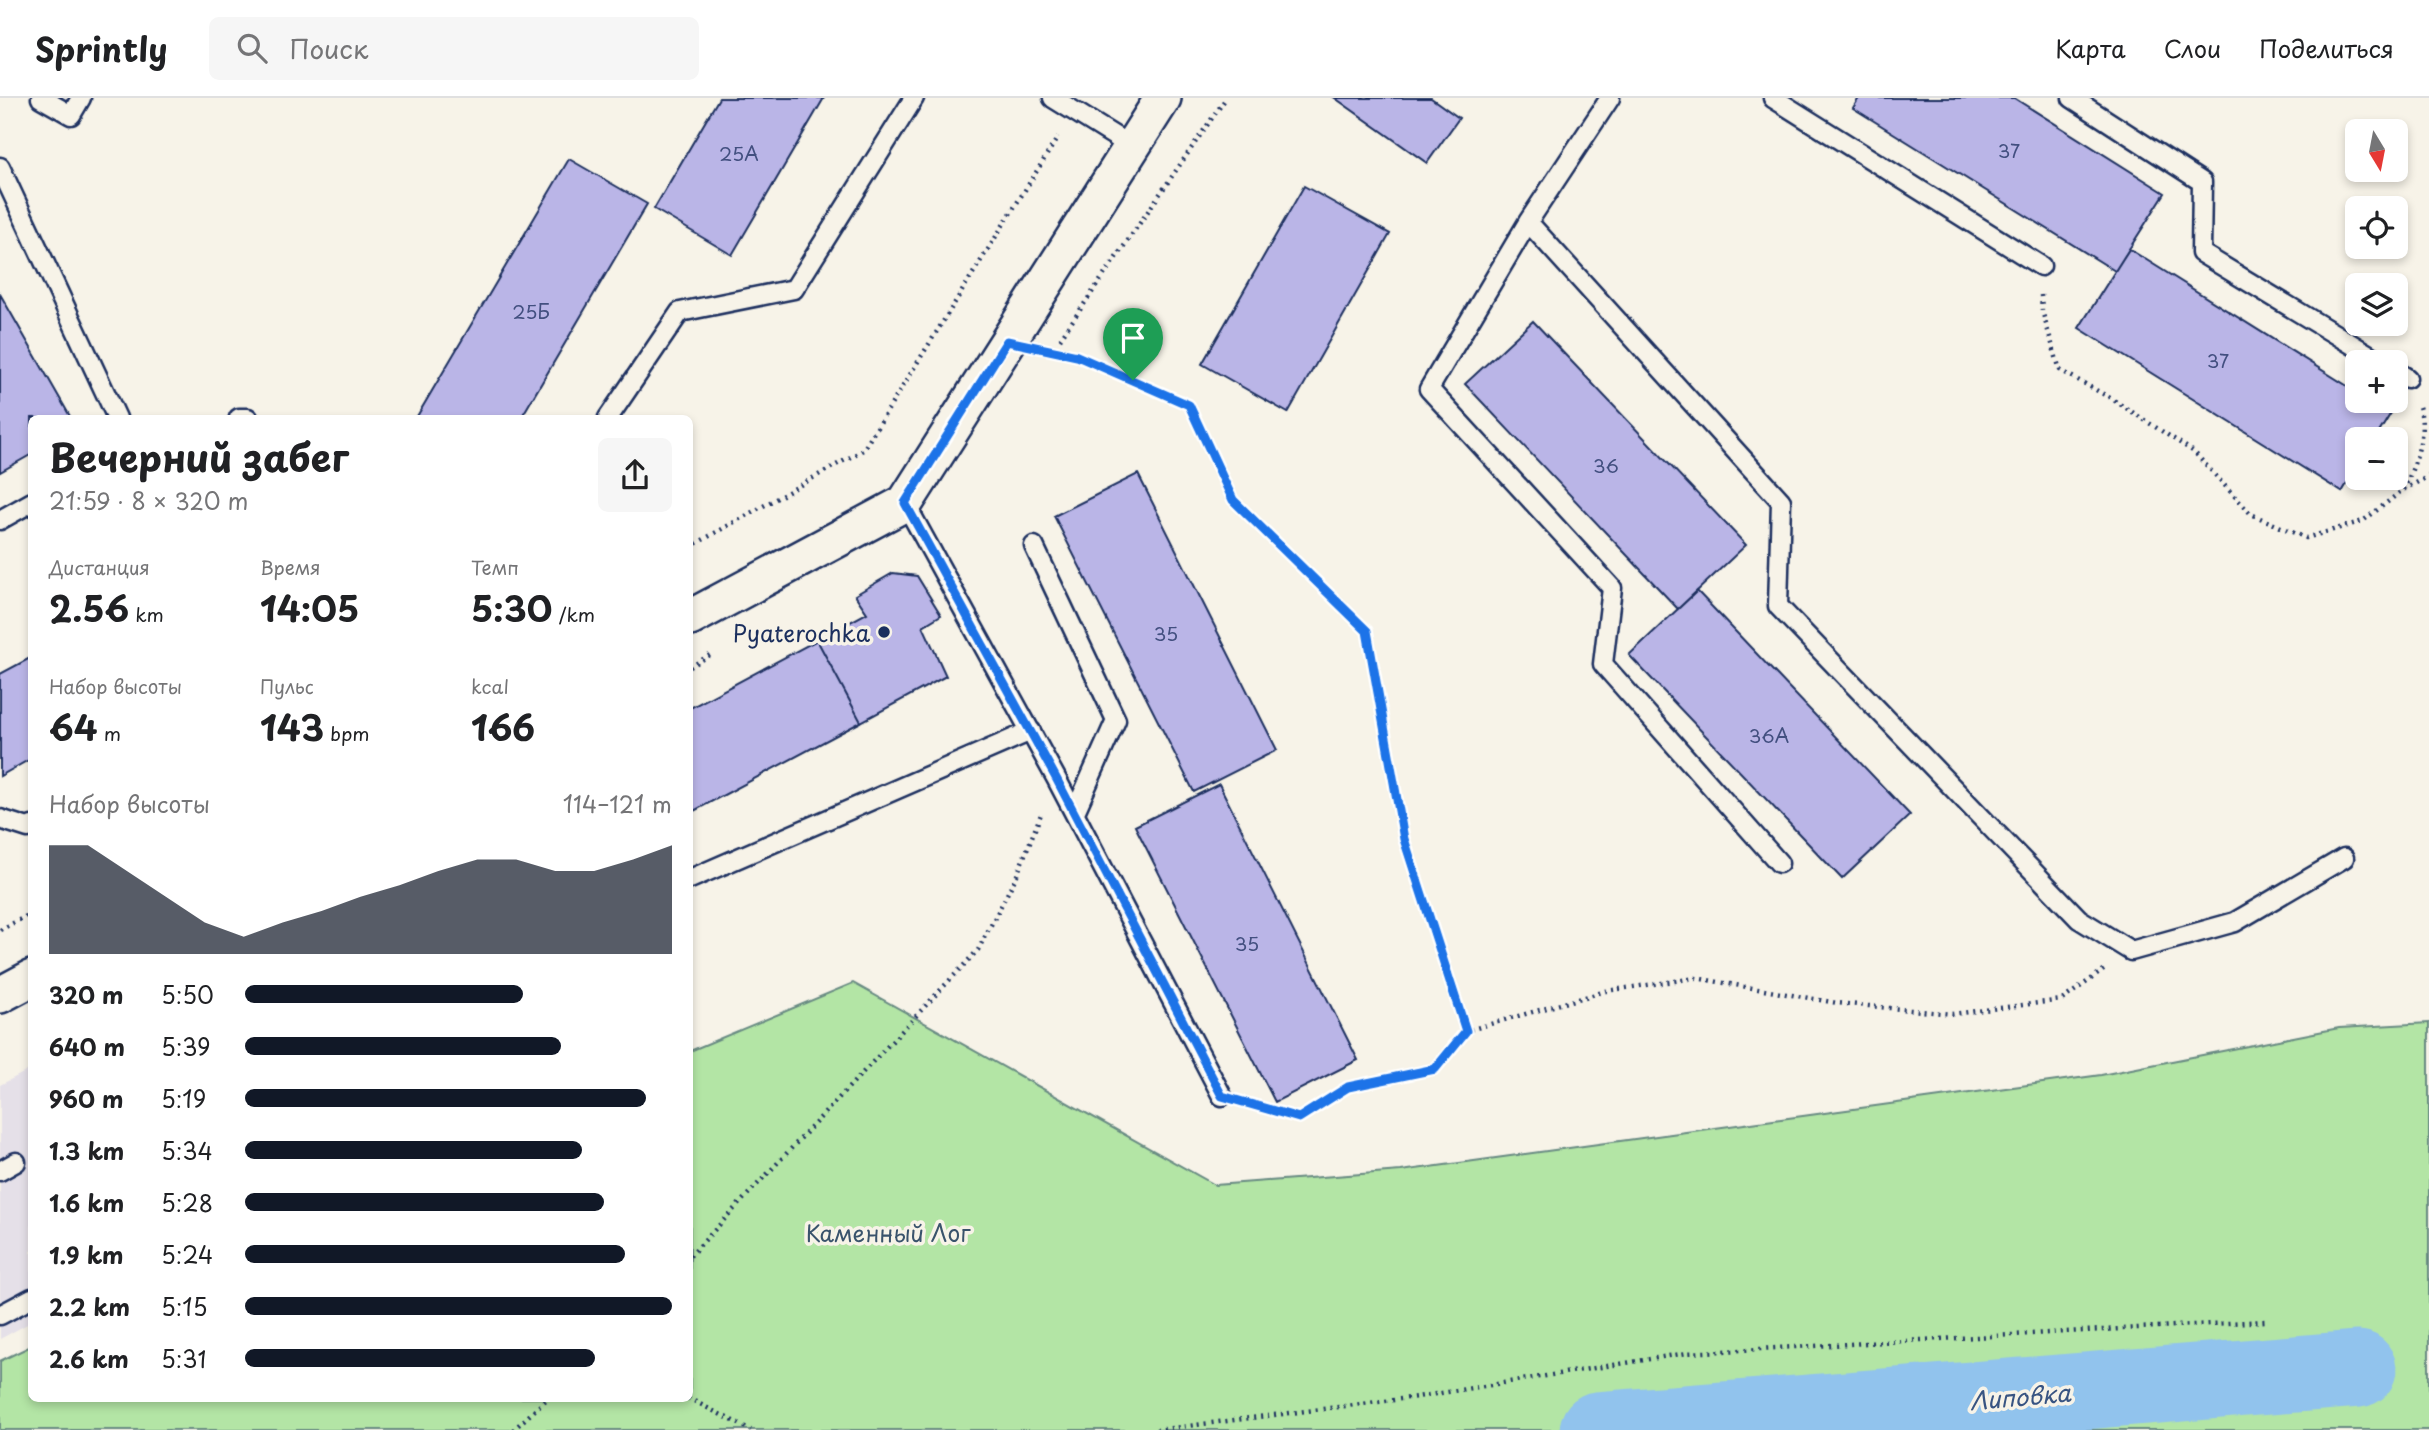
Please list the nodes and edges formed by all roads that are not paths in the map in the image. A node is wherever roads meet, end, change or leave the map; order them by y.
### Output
1 (41, 98) edge
2 (81, 98) edge
3 (914, 98) edge
4 (1053, 98) edge
5 (1163, 98) edge
6 (1610, 98) edge
7 (1773, 98) edge
8 (2072, 98) edge
9 (1132, 147) junction
10 (0, 167) edge
11 (1528, 222) junction
12 (2041, 266) road end
13 (2361, 350) edge
14 (116, 415) edge
15 (610, 415) edge
16 (905, 503) junction
17 (28, 504) edge
18 (0, 520) edge
19 (1034, 546) dead end
20 (693, 616) edge
21 (1031, 731) junction
22 (1075, 812) junction
23 (0, 819) edge
24 (28, 828) edge
25 (2344, 859) dead end
26 (1779, 863) dead end
27 (693, 878) edge
28 (28, 980) edge
29 (0, 995) edge
30 (1222, 1096) road end
31 (28, 1300) edge
32 (0, 1315) edge

1 - 2 lane
3 - 15 lane
4 - 9 lane
5 - 9 street
6 - 11 lane
7 - 12 lane
8 - 13 lane
9 - 16 street
10 - 14 lane
11 - 25 lane
11 - 26 lane
16 - 20 street
16 - 21 lane
17 - 18 lane
19 - 22 lane
21 - 22 lane
21 - 27 lane
22 - 30 lane
23 - 24 lane
28 - 29 street
31 - 32 lane

